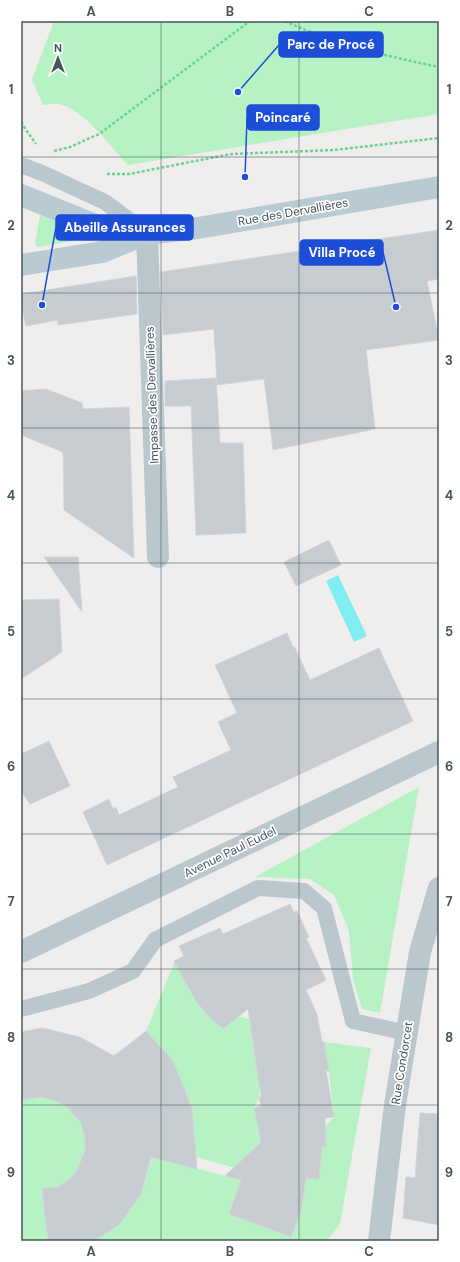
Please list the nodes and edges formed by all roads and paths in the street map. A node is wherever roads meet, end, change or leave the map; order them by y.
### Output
1 (250, 21) edge
2 (285, 21) edge
3 (439, 68) edge
4 (21, 122) edge
5 (439, 138) edge
6 (39, 146) dead end
7 (47, 152) dead end
8 (21, 165) edge
9 (129, 174) dead end
10 (439, 187) edge
11 (21, 194) edge
12 (147, 234) junction
13 (21, 265) edge
14 (158, 557) dead end
15 (439, 752) edge
16 (439, 888) edge
17 (21, 952) edge
18 (21, 1009) edge
19 (407, 1032) junction
20 (379, 1241) edge

1 - 7 path
2 - 3 path
4 - 6 path
5 - 9 path
8 - 12 lane
10 - 12 main road, Rue des Dervallières
11 - 12 main road, Rue des Dervallières
12 - 13 main road, Rue des Dervallières
12 - 14 street, Impasse des Dervallières
15 - 17 street, Avenue Paul Eudel
16 - 19 street, Rue Condorcet
18 - 19 lane
19 - 20 street, Rue Condorcet

